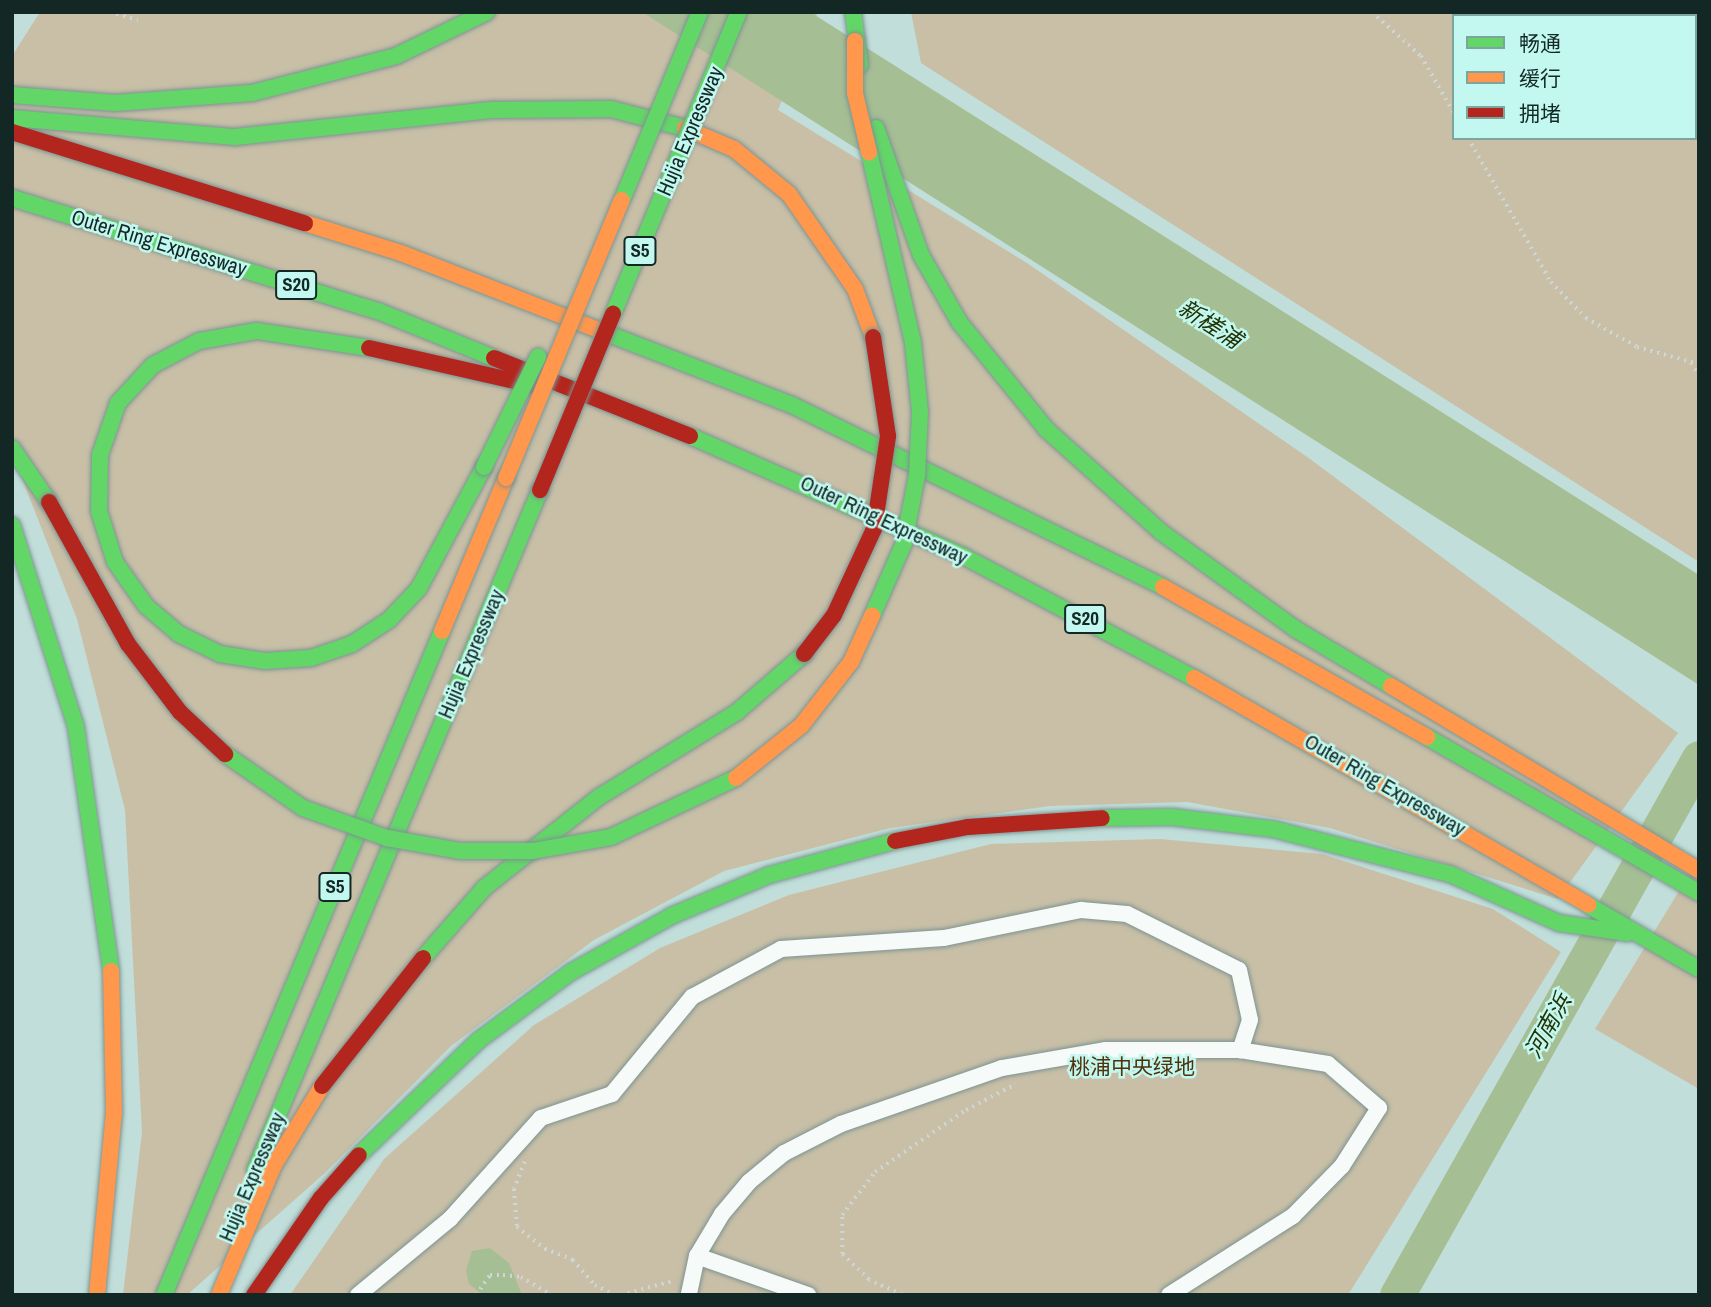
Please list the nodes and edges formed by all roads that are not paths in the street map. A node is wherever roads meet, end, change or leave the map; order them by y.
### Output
1 (487, 12) edge
2 (700, 12) edge
3 (739, 12) edge
4 (853, 12) edge
5 (855, 41) junction
6 (12, 95) edge
7 (660, 109) junction
8 (12, 118) edge
9 (12, 132) edge
10 (12, 198) edge
11 (574, 386) junction
12 (12, 448) edge
13 (12, 524) edge
14 (1699, 870) edge
15 (1699, 893) edge
16 (1641, 935) junction
17 (1699, 969) edge
18 (1240, 1050) junction
19 (697, 1256) junction
20 (1188, 1289) edge
21 (97, 1295) edge
22 (164, 1295) edge
23 (202, 1295) edge
24 (219, 1295) edge
25 (254, 1295) edge
26 (358, 1295) edge
27 (689, 1295) edge
28 (808, 1295) edge
29 (1169, 1295) edge

1 - 6 highway
2 - 7 highway, Hujia Expressway / S5, bridge
3 - 23 highway, Hujia Expressway / S5, bridge
4 - 5 highway
5 - 12 highway, bridge
5 - 14 highway, bridge
7 - 11 highway, bridge
7 - 22 highway, Hujia Expressway / S5, bridge
8 - 24 highway, bridge
9 - 15 highway
10 - 11 highway, Outer Ring Expressway / S20
11 - 16 highway, Outer Ring Expressway / S20
13 - 21 highway
16 - 17 highway, Outer Ring Expressway / S20
16 - 25 highway
18 - 19 street
18 - 20 street
18 - 26 street
19 - 27 street
19 - 28 street
20 - 29 street

